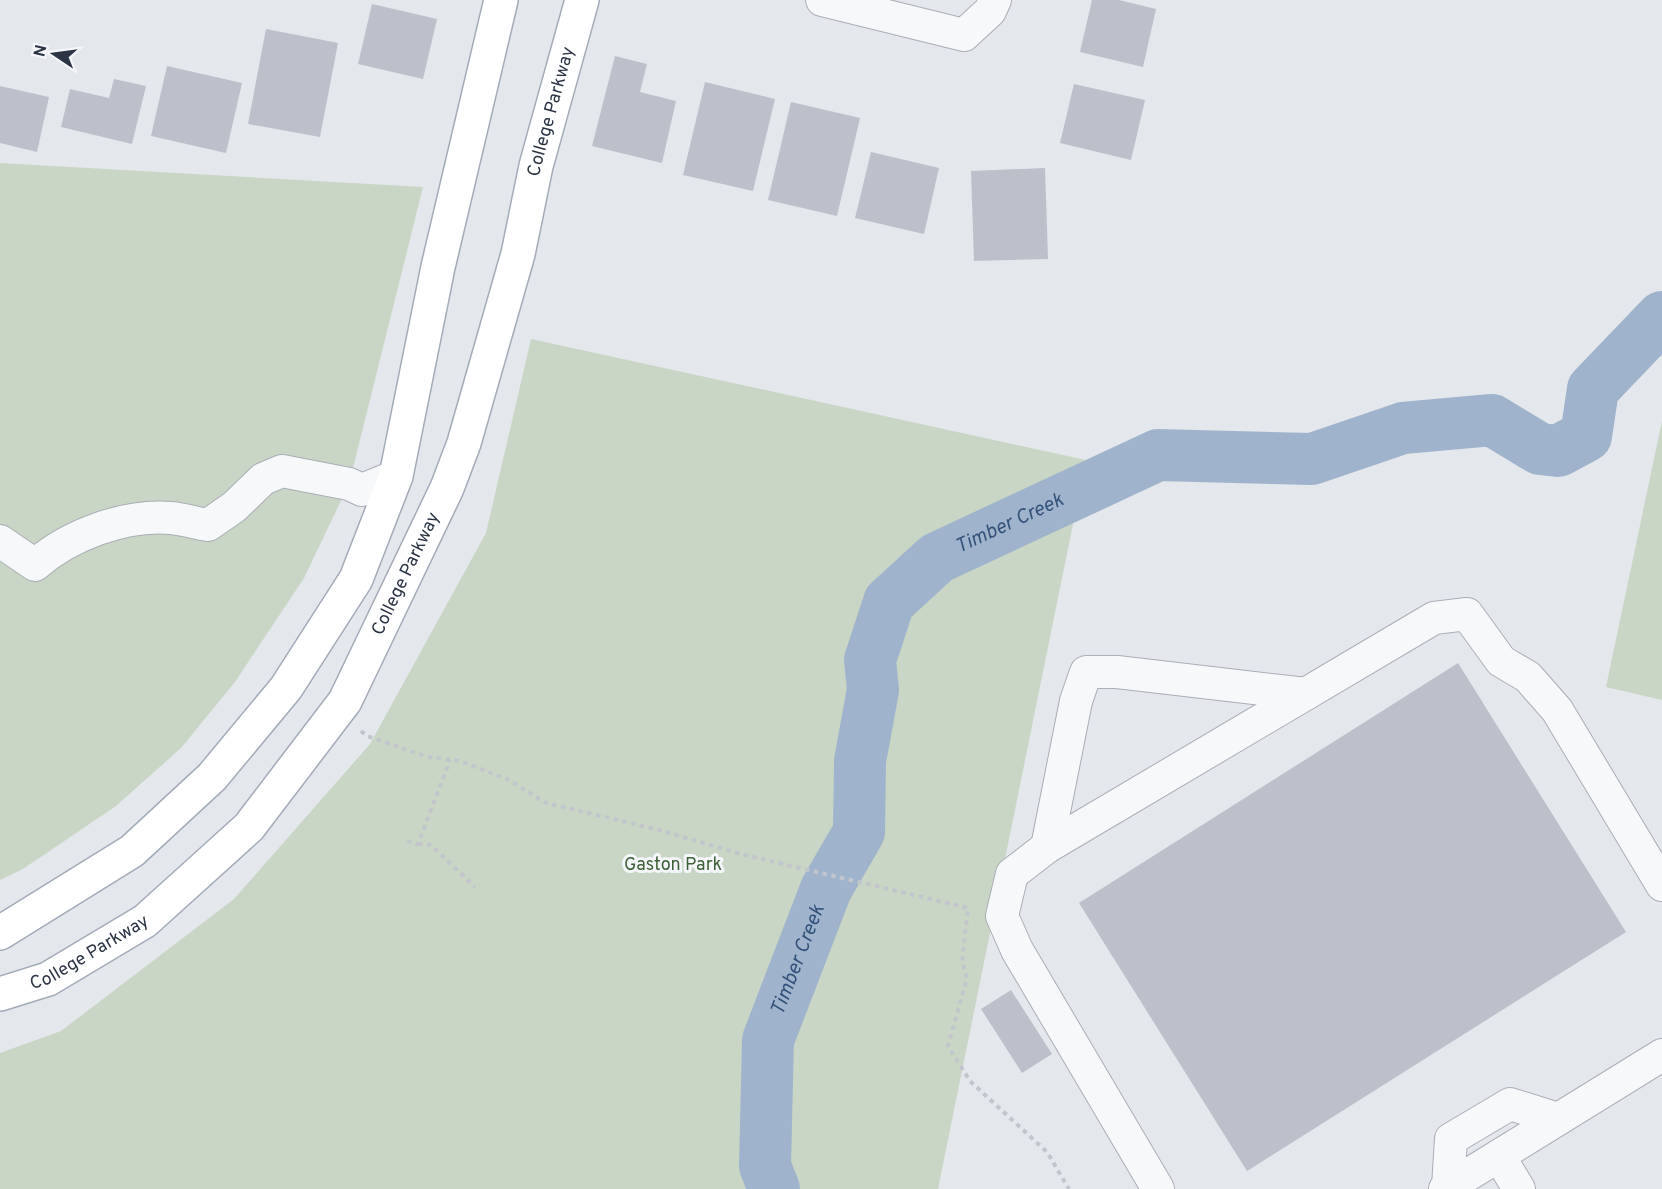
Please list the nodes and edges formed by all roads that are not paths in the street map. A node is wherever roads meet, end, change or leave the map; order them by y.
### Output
1 (501, 0) edge
2 (582, 0) edge
3 (822, 0) edge
4 (995, 0) edge
5 (396, 476) junction
6 (447, 488) junction
7 (0, 541) edge
8 (1306, 694) junction
9 (1047, 847) junction
10 (1662, 885) edge
11 (0, 933) edge
12 (0, 994) edge
13 (1662, 1055) edge
14 (1558, 1119) junction
15 (1499, 1156) junction
16 (1447, 1188) edge
17 (1158, 1189) edge
18 (1519, 1189) edge

1 - 5 main road
2 - 6 main road, College Parkway
3 - 4 street
5 - 6 main road
5 - 7 street
5 - 11 main road
6 - 12 main road, College Parkway
8 - 9 street
8 - 9 street
8 - 10 street
9 - 17 street
13 - 14 street
14 - 15 street
14 - 16 street
15 - 16 street
15 - 18 street

